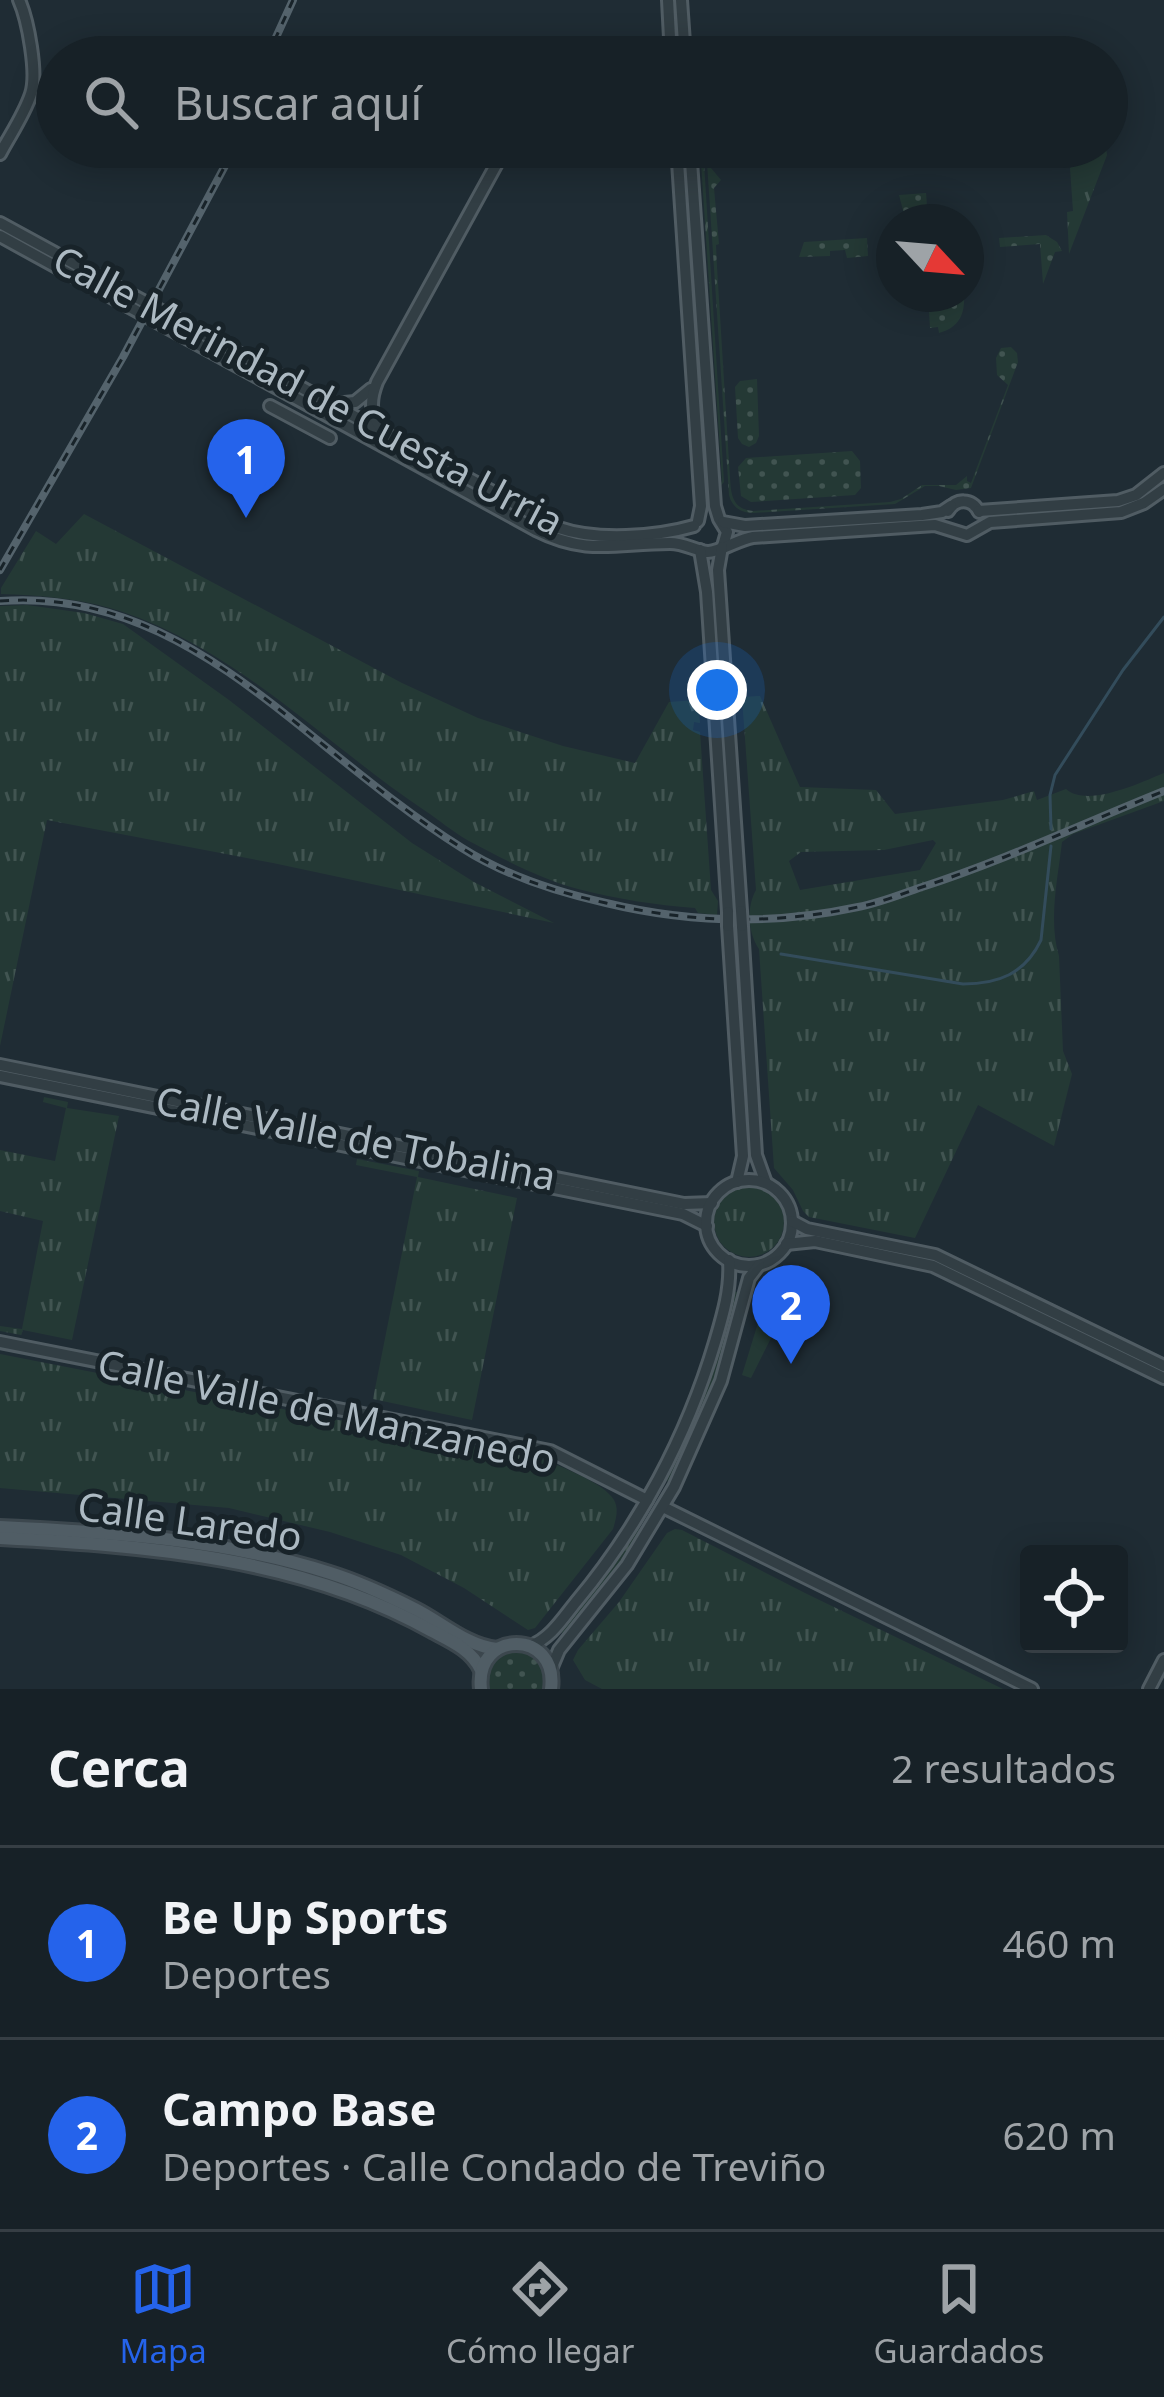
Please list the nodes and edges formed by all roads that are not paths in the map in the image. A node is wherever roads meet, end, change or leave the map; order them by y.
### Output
1 (668, 0) edge
2 (681, 0) edge
3 (23, 4) edge
4 (670, 36) edge
5 (684, 36) edge
6 (0, 154) edge
7 (494, 168) edge
8 (678, 168) edge
9 (691, 168) edge
10 (0, 223) edge
11 (0, 236) edge
12 (376, 382) junction
13 (330, 404) junction
14 (270, 406) dead end
15 (389, 436) junction
16 (330, 438) dead end
17 (1164, 473) edge
18 (1164, 489) edge
19 (951, 506) junction
20 (979, 511) junction
21 (720, 521) junction
22 (696, 523) junction
23 (952, 531) junction
24 (974, 531) junction
25 (722, 547) junction
26 (699, 549) junction
27 (735, 919) junction
28 (0, 1065) edge
29 (0, 1076) edge
30 (737, 1182) junction
31 (766, 1183) junction
32 (712, 1203) junction
33 (792, 1222) junction
34 (707, 1226) junction
35 (786, 1244) junction
36 (729, 1260) junction
37 (759, 1264) junction
38 (0, 1342) edge
39 (1164, 1366) edge
40 (1164, 1378) edge
41 (647, 1499) junction
42 (663, 1507) junction
43 (0, 1527) edge
44 (0, 1538) edge
45 (530, 1646) junction
46 (497, 1649) junction
47 (1164, 1660) edge
48 (482, 1670) junction
49 (551, 1670) junction
50 (482, 1689) edge
51 (551, 1689) edge
52 (1032, 1689) edge
53 (1149, 1689) edge

1 - 4 street
2 - 5 street
3 - 6 street
7 - 12 street
8 - 22 street
9 - 21 street
10 - 13 street, Calle Merindad de Cuesta Urria
11 - 26 street, Calle Merindad de Cuesta Urria
12 - 13 street
12 - 15 street
13 - 15 street, Calle Merindad de Cuesta Urria
14 - 16 street
15 - 22 street, Calle Merindad de Cuesta Urria
17 - 20 street
18 - 24 street
19 - 20 street
19 - 21 street
19 - 23 street
20 - 24 street
21 - 22 street
21 - 25 street
22 - 26 street
23 - 24 street
23 - 25 street
25 - 26 street
25 - 27 street
26 - 27 street
27 - 30 street
27 - 31 street
28 - 32 street, Calle Valle de Tobalina
29 - 34 street, Calle Valle de Tobalina
30 - 31 street
30 - 32 street
31 - 33 street
32 - 34 street
33 - 35 street
33 - 39 street
34 - 36 street
35 - 37 street
35 - 40 street
36 - 37 street
36 - 41 street
37 - 42 street
38 - 41 street, Calle Valle de Manzanedo
41 - 45 street
42 - 49 street
42 - 52 street
43 - 46 main road, Calle Laredo
44 - 48 main road, Calle Laredo
45 - 46 main road
45 - 49 main road
46 - 48 main road
47 - 53 street
48 - 50 main road
49 - 51 main road

